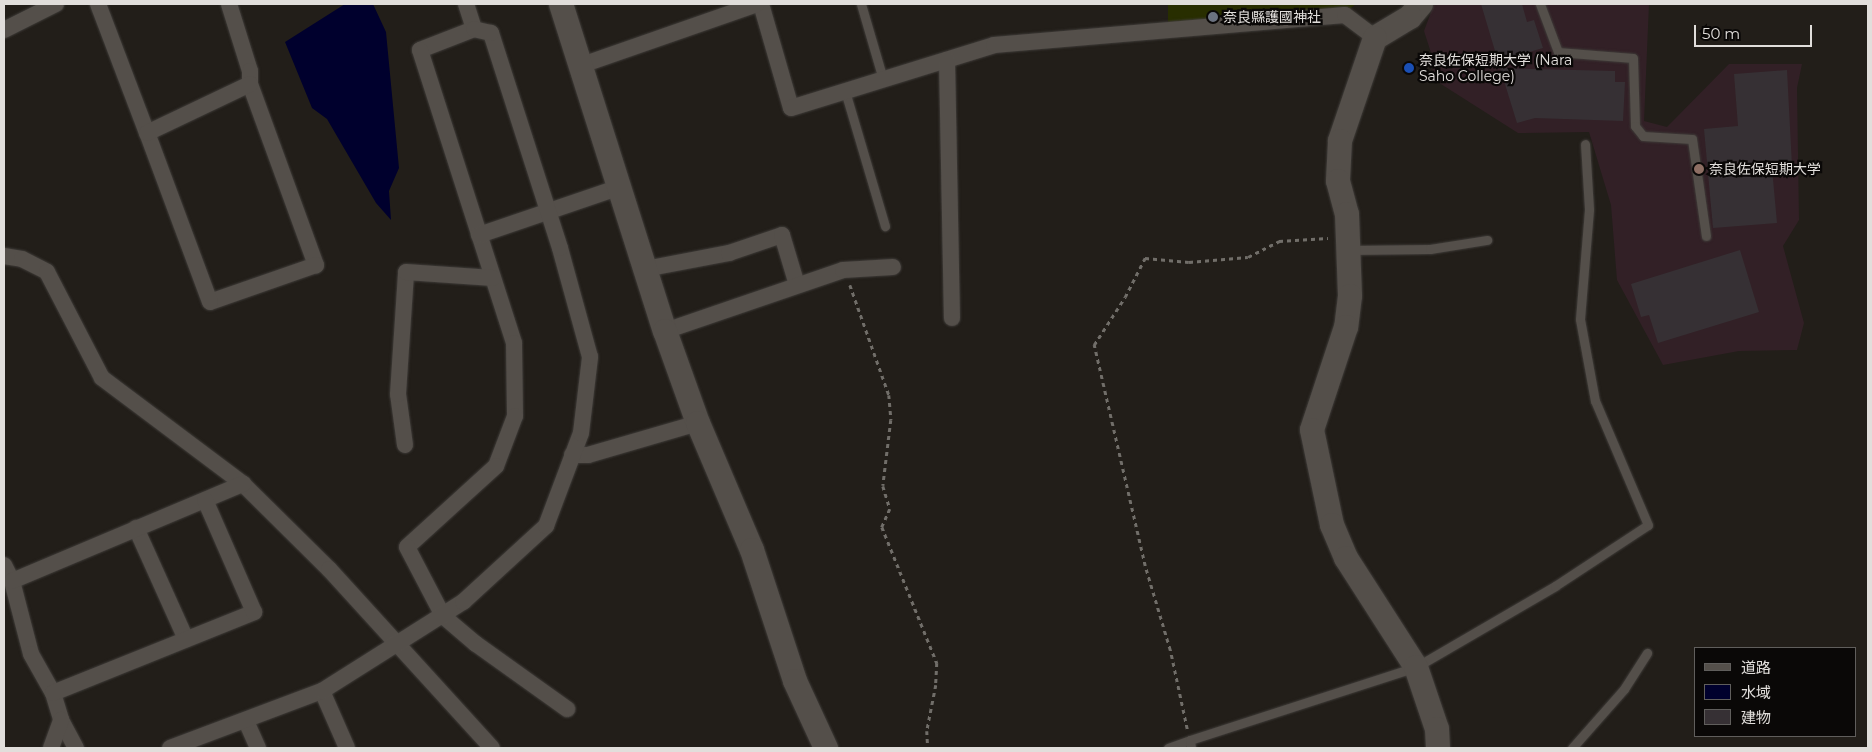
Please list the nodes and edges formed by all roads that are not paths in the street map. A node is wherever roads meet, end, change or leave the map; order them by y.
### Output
1 (56, 4) edge
2 (98, 4) edge
3 (229, 4) edge
4 (466, 4) edge
5 (561, 4) edge
6 (759, 4) edge
7 (861, 4) edge
8 (1420, 4) edge
9 (1540, 4) edge
10 (5, 25) edge
11 (474, 29) junction
12 (1375, 38) junction
13 (947, 60) junction
14 (582, 65) junction
15 (883, 79) junction
16 (250, 84) junction
17 (845, 91) junction
18 (147, 133) junction
19 (1586, 144) dead end
20 (620, 188) junction
21 (548, 211) junction
22 (885, 226) dead end
23 (479, 235) junction
24 (1706, 236) dead end
25 (1487, 240) dead end
26 (1350, 244) junction
27 (4, 256) edge
28 (893, 267) dead end
29 (645, 269) junction
30 (493, 278) junction
31 (797, 285) junction
32 (952, 318) dead end
33 (665, 331) junction
34 (698, 423) junction
35 (405, 445) dead end
36 (572, 455) junction
37 (243, 484) junction
38 (205, 500) junction
39 (136, 528) junction
40 (4, 565) edge
41 (12, 581) junction
42 (443, 616) junction
43 (186, 640) junction
44 (398, 645) junction
45 (1647, 653) dead end
46 (1416, 667) junction
47 (322, 691) junction
48 (52, 693) junction
49 (567, 709) dead end
50 (61, 720) junction
51 (246, 721) junction
52 (1191, 744) edge
53 (51, 748) edge
54 (76, 748) edge
55 (171, 748) edge
56 (258, 748) edge
57 (347, 748) edge
58 (492, 748) edge
59 (826, 748) edge
60 (1168, 748) edge
61 (1438, 748) edge
62 (1572, 748) edge

1 - 10 street
2 - 18 street
3 - 16 street
4 - 11 street
5 - 14 street
6 - 14 street
6 - 17 street
7 - 15 lane
8 - 12 street
9 - 24 lane
11 - 21 street
11 - 23 street
12 - 13 street
12 - 26 street
13 - 15 street
13 - 32 street
14 - 20 street
15 - 17 street
16 - 18 street
16 - 18 street
17 - 22 lane
19 - 46 lane
20 - 21 street
20 - 29 street
21 - 23 street
21 - 36 street
23 - 30 street
25 - 26 lane
26 - 46 street
27 - 37 street
28 - 31 street
29 - 31 street
29 - 33 street
30 - 35 street
30 - 42 street
31 - 33 street
33 - 34 street
34 - 36 street
34 - 59 street
36 - 42 street
37 - 38 street
37 - 44 street
38 - 39 street
38 - 43 street
39 - 41 street
39 - 43 street
40 - 41 street
41 - 48 street
42 - 44 street
42 - 49 street
43 - 48 street
44 - 47 street
44 - 58 street
45 - 62 lane
46 - 52 lane
46 - 61 street
47 - 51 street
47 - 57 street
48 - 50 street
50 - 53 street
50 - 54 street
51 - 55 street
51 - 56 street
52 - 60 lane

